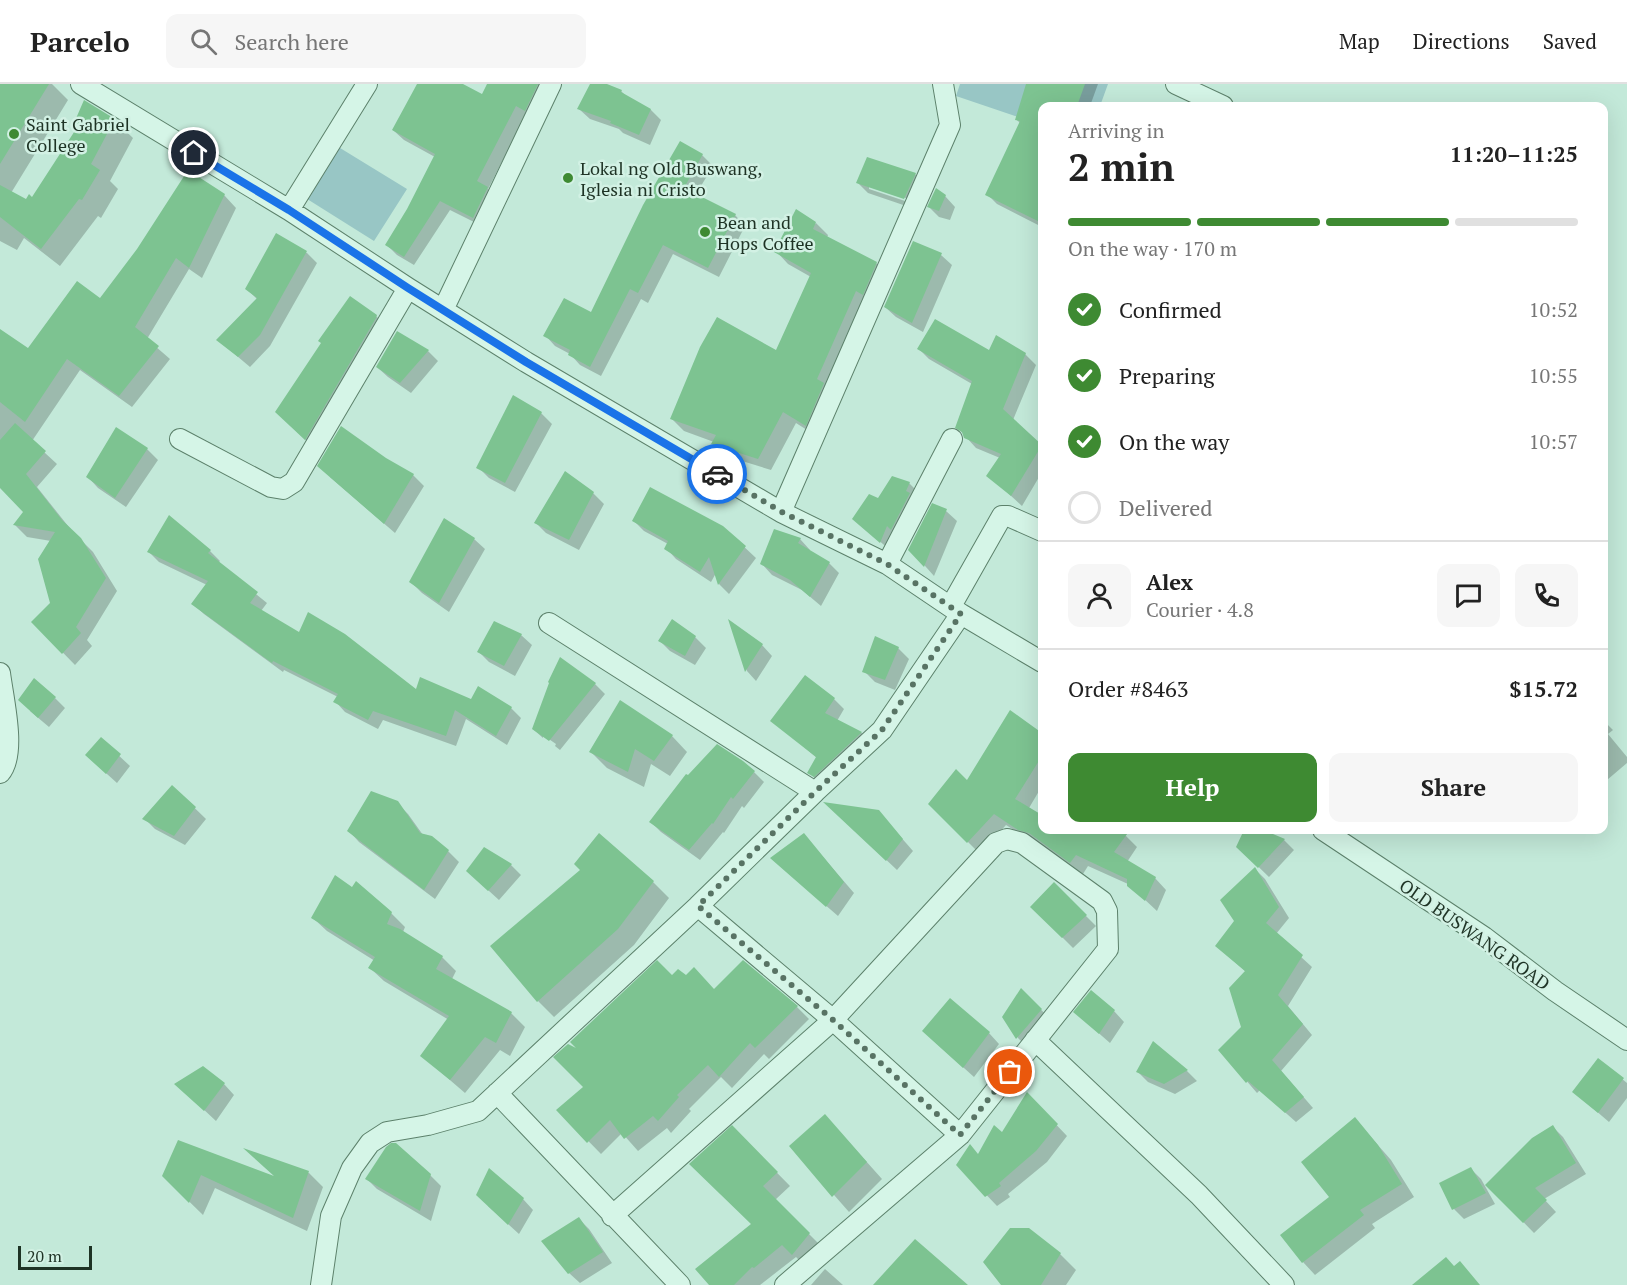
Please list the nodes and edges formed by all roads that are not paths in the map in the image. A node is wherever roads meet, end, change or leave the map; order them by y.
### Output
1 (81, 84) edge
2 (367, 84) edge
3 (551, 84) edge
4 (1176, 84) edge
5 (948, 89) edge
6 (1214, 102) edge
7 (289, 210) junction
8 (408, 288) junction
9 (442, 310) junction
10 (180, 439) dead end
11 (952, 440) dead end
12 (782, 512) junction
13 (1038, 529) edge
14 (887, 564) junction
15 (956, 610) junction
16 (549, 623) dead end
17 (1038, 660) edge
18 (0, 673) edge
19 (0, 773) edge
20 (815, 792) junction
21 (1329, 834) edge
22 (698, 906) junction
23 (833, 1020) junction
24 (1035, 1040) junction
25 (1627, 1040) edge
26 (497, 1094) junction
27 (960, 1135) junction
28 (612, 1216) junction
29 (321, 1285) edge
30 (680, 1285) edge
31 (785, 1285) edge
32 (1284, 1285) edge

1 - 7 street
2 - 7 street
3 - 9 street
4 - 6 street
5 - 12 street
7 - 8 street
8 - 9 street
8 - 10 street
9 - 12 street
11 - 14 street
12 - 14 street
13 - 15 street
14 - 15 street
15 - 17 street
15 - 20 street
16 - 20 street
18 - 19 street
20 - 22 street
21 - 25 street, OLD BUSWANG ROAD
22 - 23 street
22 - 26 street
23 - 24 street
23 - 27 street
23 - 28 street
24 - 27 street
24 - 32 street
26 - 28 street
26 - 29 street
27 - 31 street
28 - 30 street

